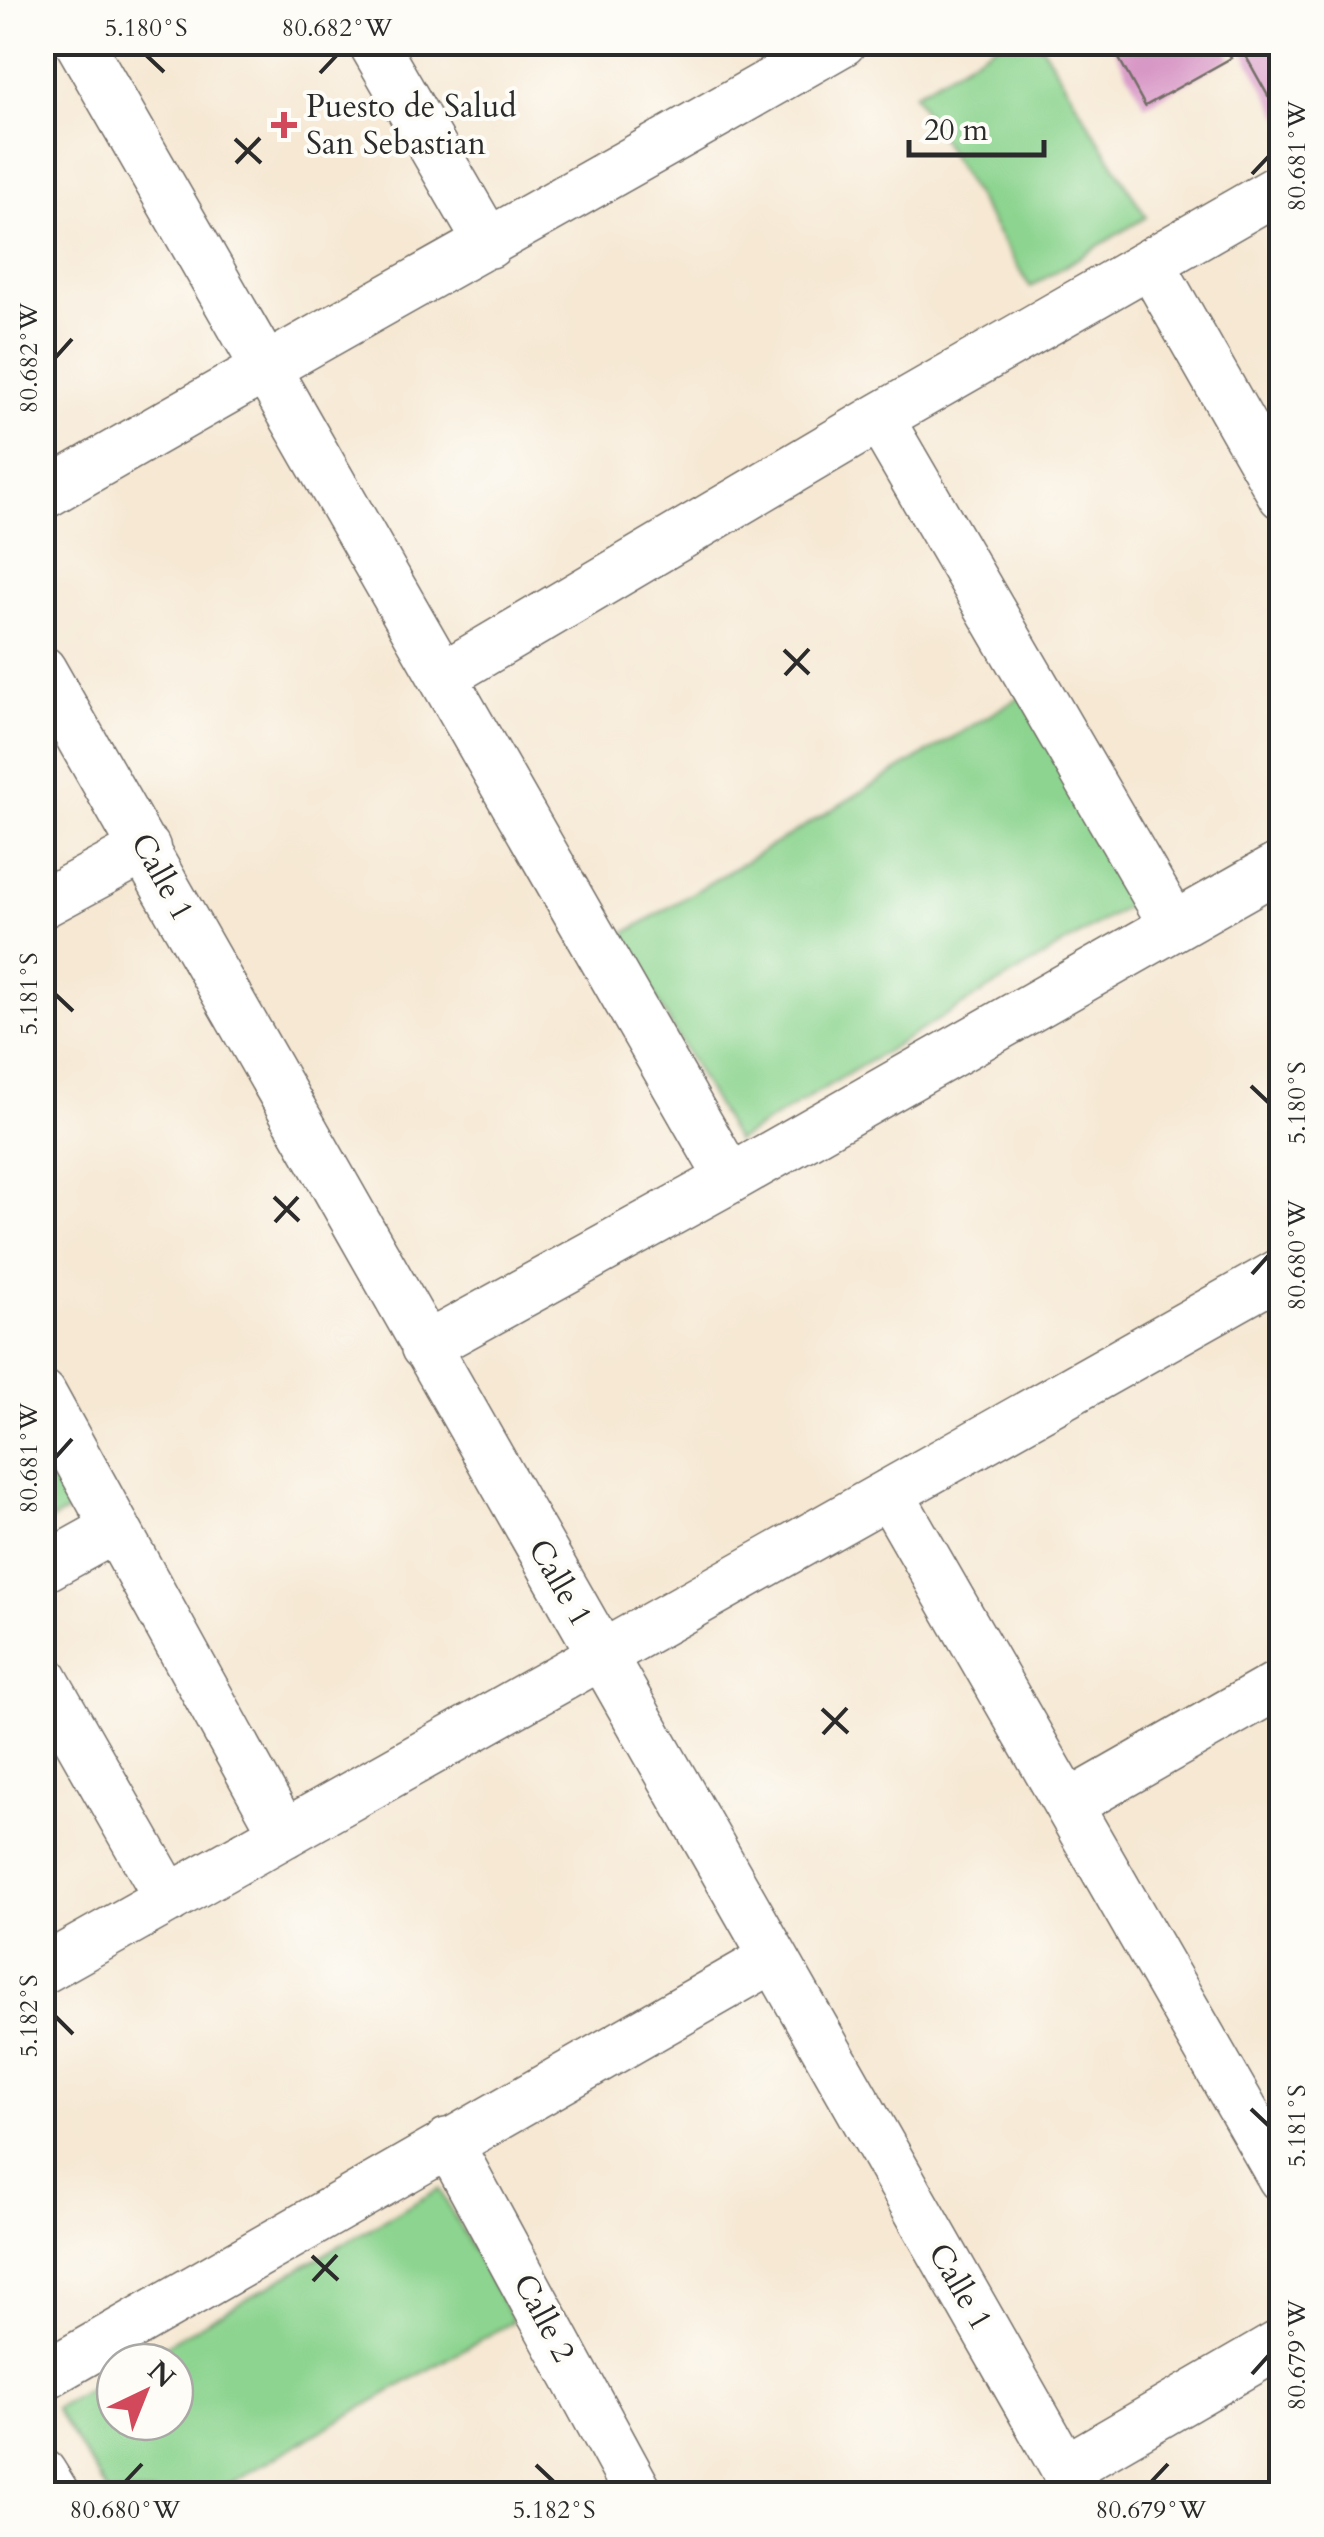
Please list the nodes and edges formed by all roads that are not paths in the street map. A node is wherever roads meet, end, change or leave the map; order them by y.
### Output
1 (79, 42) edge
2 (372, 42) edge
3 (842, 42) edge
4 (1282, 187) edge
5 (489, 244) junction
6 (1150, 263) junction
7 (264, 368) junction
8 (879, 418) junction
9 (1282, 495) edge
10 (42, 496) edge
11 (42, 670) edge
12 (443, 676) junction
13 (146, 848) junction
14 (1282, 865) edge
15 (42, 904) edge
16 (1174, 926) junction
17 (730, 1179) junction
18 (1282, 1272) edge
19 (425, 1347) junction
20 (42, 1394) edge
21 (889, 1493) junction
22 (116, 1528) junction
23 (42, 1569) edge
24 (602, 1657) junction
25 (42, 1676) edge
26 (1282, 1683) edge
27 (1068, 1805) junction
28 (284, 1834) junction
29 (169, 1898) junction
30 (772, 1959) junction
31 (42, 1970) edge
32 (448, 2142) junction
33 (1282, 2178) edge
34 (1282, 2342) edge
35 (42, 2376) edge
36 (42, 2473) edge
37 (1072, 2482) edge
38 (56, 2494) edge
39 (638, 2494) edge

1 - 7 street
2 - 5 street
3 - 5 street
4 - 6 street
5 - 7 street
6 - 8 street
6 - 9 street
7 - 10 street
7 - 12 street
8 - 12 street
8 - 16 street
11 - 13 street, Calle 1
12 - 17 street
13 - 15 street
13 - 19 street, Calle 1
14 - 16 street
16 - 17 street
17 - 19 street
18 - 21 street
19 - 24 street, Calle 1
20 - 22 street
21 - 24 street
21 - 27 street
22 - 23 street
22 - 28 street
24 - 28 street
24 - 30 street, Calle 1
25 - 29 street
26 - 27 street
27 - 33 street
28 - 29 street
29 - 31 street
30 - 32 street
30 - 37 street, Calle 1
32 - 35 street
32 - 39 street, Calle 2
34 - 37 street
36 - 38 street

